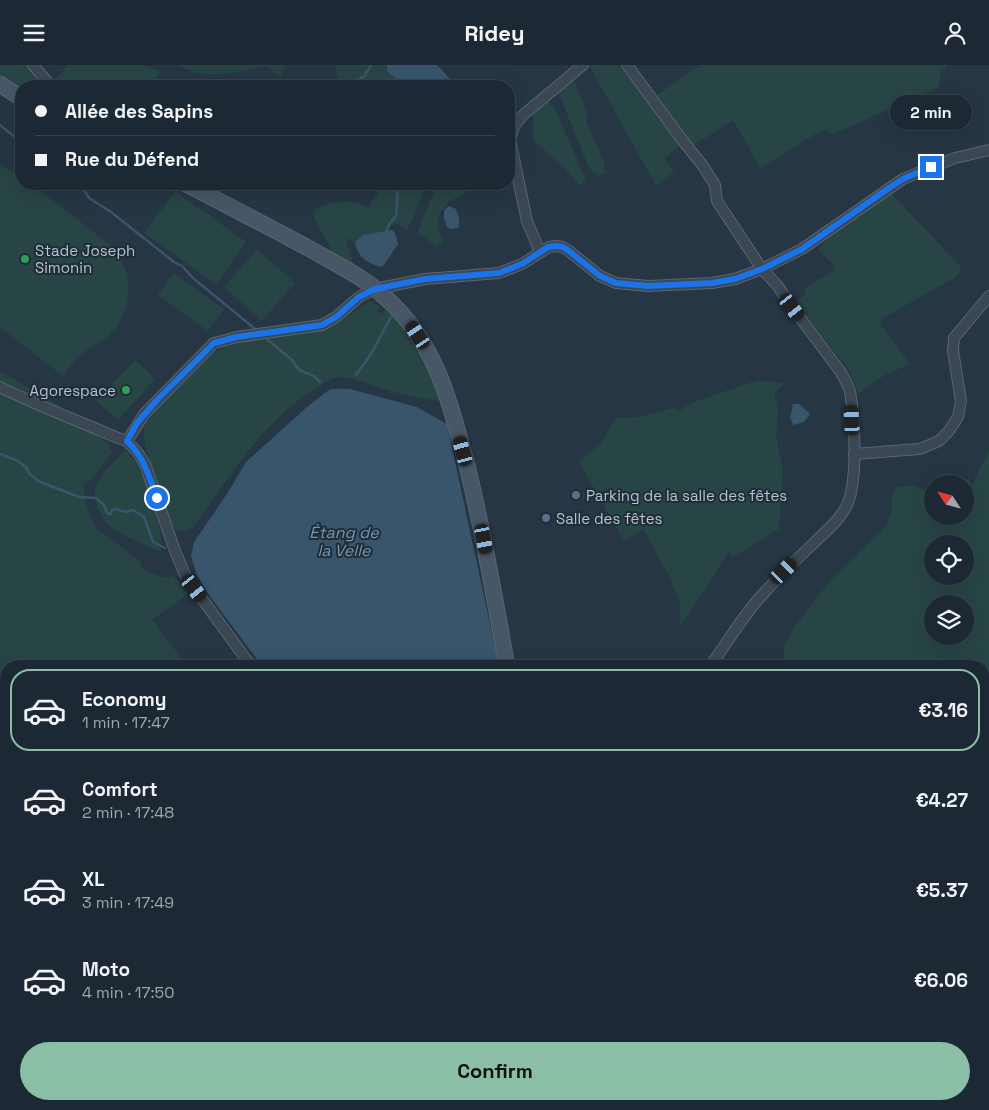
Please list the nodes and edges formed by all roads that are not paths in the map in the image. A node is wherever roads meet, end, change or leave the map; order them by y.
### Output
1 (33, 65) edge
2 (583, 65) edge
3 (627, 65) edge
4 (46, 80) edge
5 (0, 84) edge
6 (15, 94) edge
7 (515, 125) edge
8 (989, 150) edge
9 (515, 164) edge
10 (197, 190) edge
11 (540, 252) junction
12 (762, 269) junction
13 (375, 289) junction
14 (989, 296) edge
15 (0, 387) edge
16 (127, 441) junction
17 (854, 454) junction
18 (247, 660) edge
19 (506, 660) edge
20 (714, 660) edge

1 - 4 street
2 - 7 street
3 - 12 street
5 - 6 street
8 - 12 street
9 - 11 street
10 - 13 street
11 - 12 street
11 - 13 street
12 - 17 street
13 - 16 street
13 - 19 street
14 - 17 street
15 - 16 street
16 - 18 street
17 - 20 street

